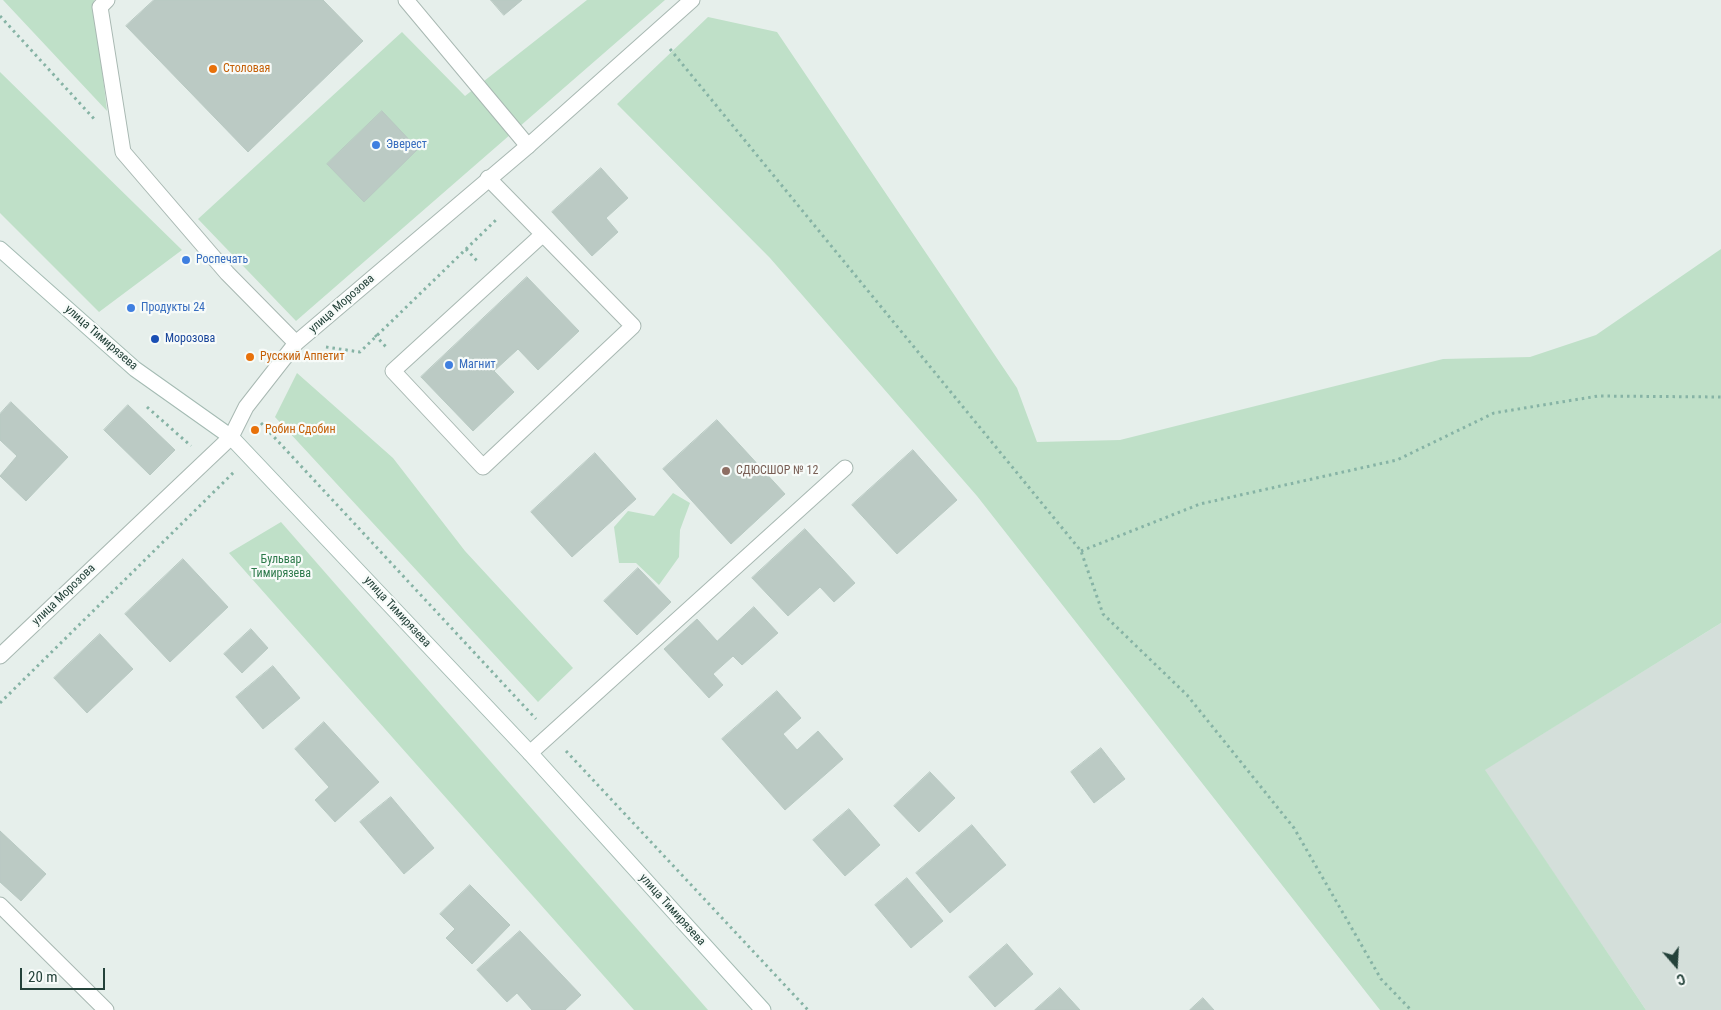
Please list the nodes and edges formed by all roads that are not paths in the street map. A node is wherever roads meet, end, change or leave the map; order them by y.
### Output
1 (107, 0) edge
2 (406, 0) edge
3 (692, 0) edge
4 (528, 146) junction
5 (488, 178) junction
6 (542, 235) junction
7 (0, 248) edge
8 (296, 343) junction
9 (231, 437) junction
10 (845, 468) dead end
11 (0, 656) edge
12 (530, 753) junction
13 (0, 905) edge
14 (106, 1010) edge
15 (762, 1010) edge

1 - 8 street
2 - 4 street
3 - 4 street, улица Морозова
4 - 5 street, улица Морозова
5 - 6 street
5 - 8 street, улица Морозова
6 - 6 street
7 - 9 street, улица Тимирязева
8 - 9 street, улица Морозова
9 - 11 street, улица Морозова
9 - 12 street, улица Тимирязева
10 - 12 street
12 - 15 street, улица Тимирязева
13 - 14 street

